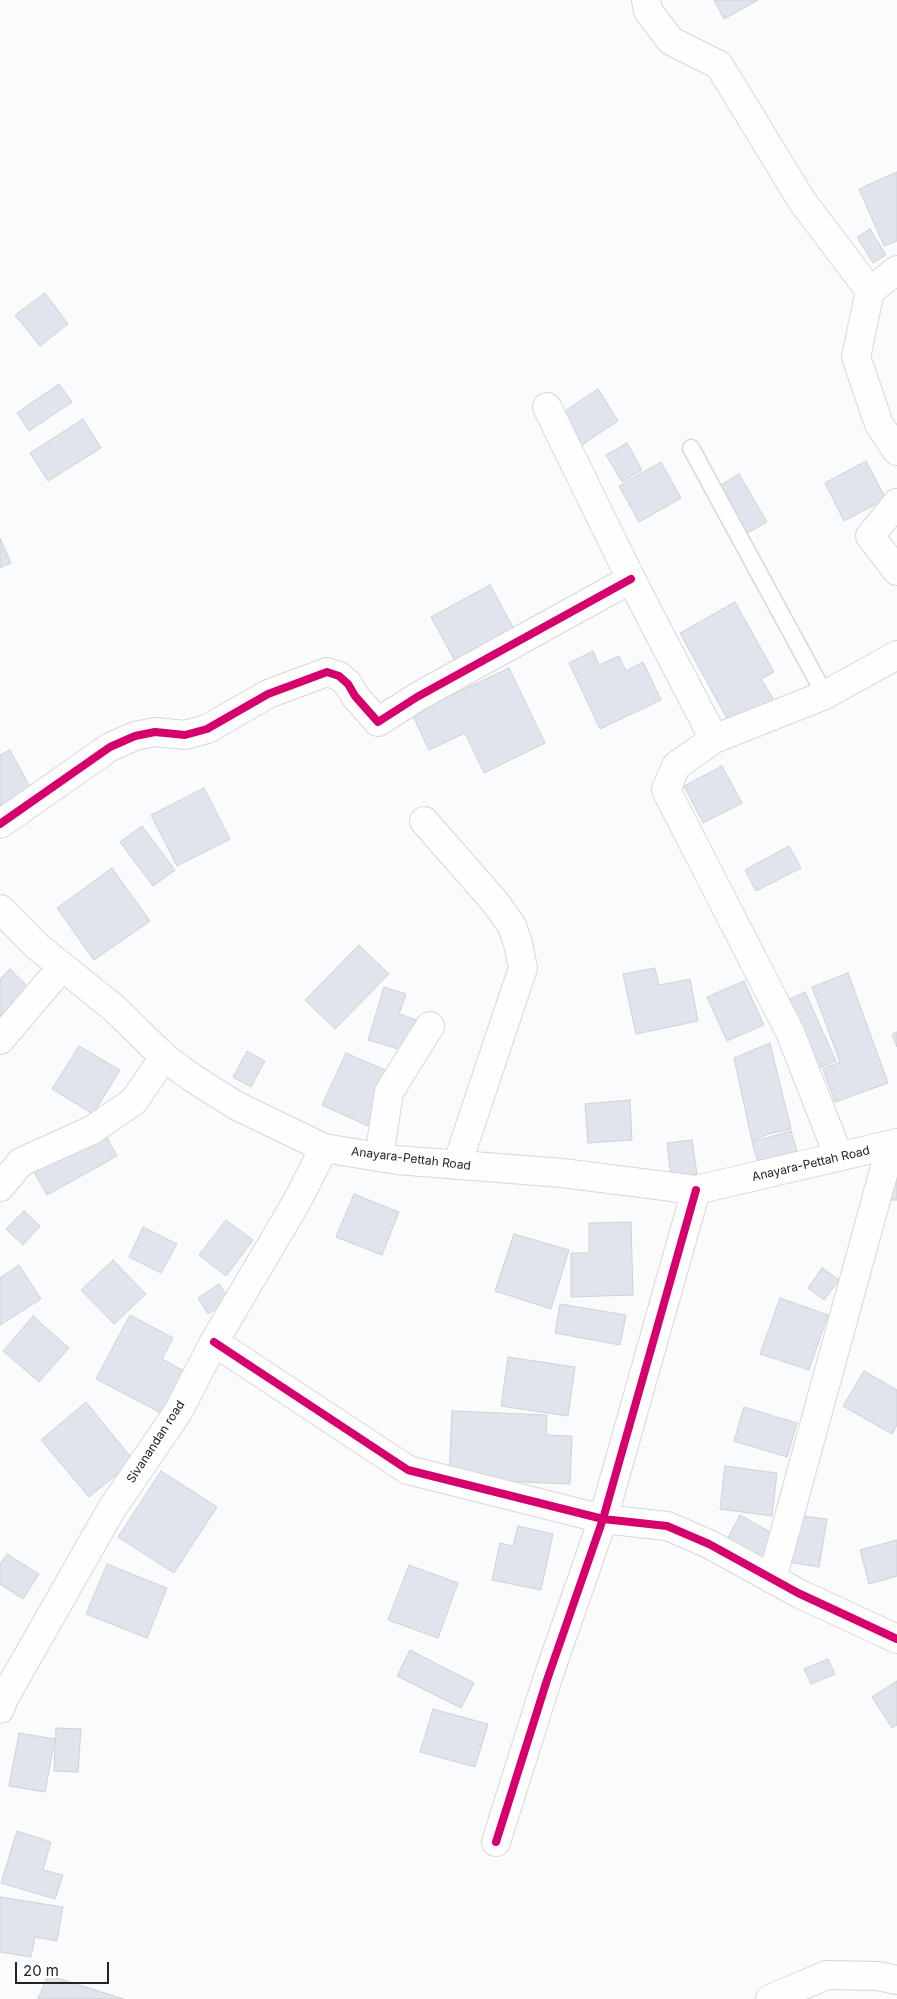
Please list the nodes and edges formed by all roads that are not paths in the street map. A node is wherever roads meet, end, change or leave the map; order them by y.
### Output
1 (646, 0) edge
2 (895, 274) edge
3 (870, 292) junction
4 (547, 407) dead end
5 (691, 448) dead end
6 (897, 451) edge
7 (897, 503) edge
8 (897, 571) edge
9 (631, 579) junction
10 (897, 654) edge
11 (825, 695) junction
12 (714, 739) junction
13 (424, 821) dead end
14 (0, 824) edge
15 (0, 909) edge
16 (62, 967) junction
17 (430, 1026) dead end
18 (0, 1040) edge
19 (164, 1057) junction
20 (894, 1144) edge
21 (324, 1148) junction
22 (379, 1157) junction
23 (839, 1157) junction
24 (457, 1165) junction
25 (0, 1187) edge
26 (696, 1190) junction
27 (214, 1342) junction
28 (603, 1519) junction
29 (772, 1579) junction
30 (897, 1639) edge
31 (0, 1709) edge
32 (496, 1842) dead end
33 (897, 1980) edge
34 (770, 1999) edge

1 - 3 street
2 - 3 street
3 - 6 street
4 - 9 street
5 - 11 lane
7 - 8 street
9 - 12 street
9 - 14 street
10 - 11 street
11 - 12 street
12 - 23 street
13 - 24 street
15 - 16 street, Anayara-Pettah Road
16 - 18 street
16 - 19 street, Anayara-Pettah Road
17 - 22 street
19 - 21 street, Anayara-Pettah Road
19 - 25 street
20 - 23 street, Anayara-Pettah Road
20 - 29 street
21 - 22 street, Anayara-Pettah Road
21 - 27 street, Sivanandan road
22 - 24 street, Anayara-Pettah Road
23 - 26 street, Anayara-Pettah Road
24 - 26 street, Anayara-Pettah Road
26 - 28 street
27 - 28 street
27 - 31 street, Sivanandan road
28 - 29 street
28 - 32 street
29 - 30 street
33 - 34 street

